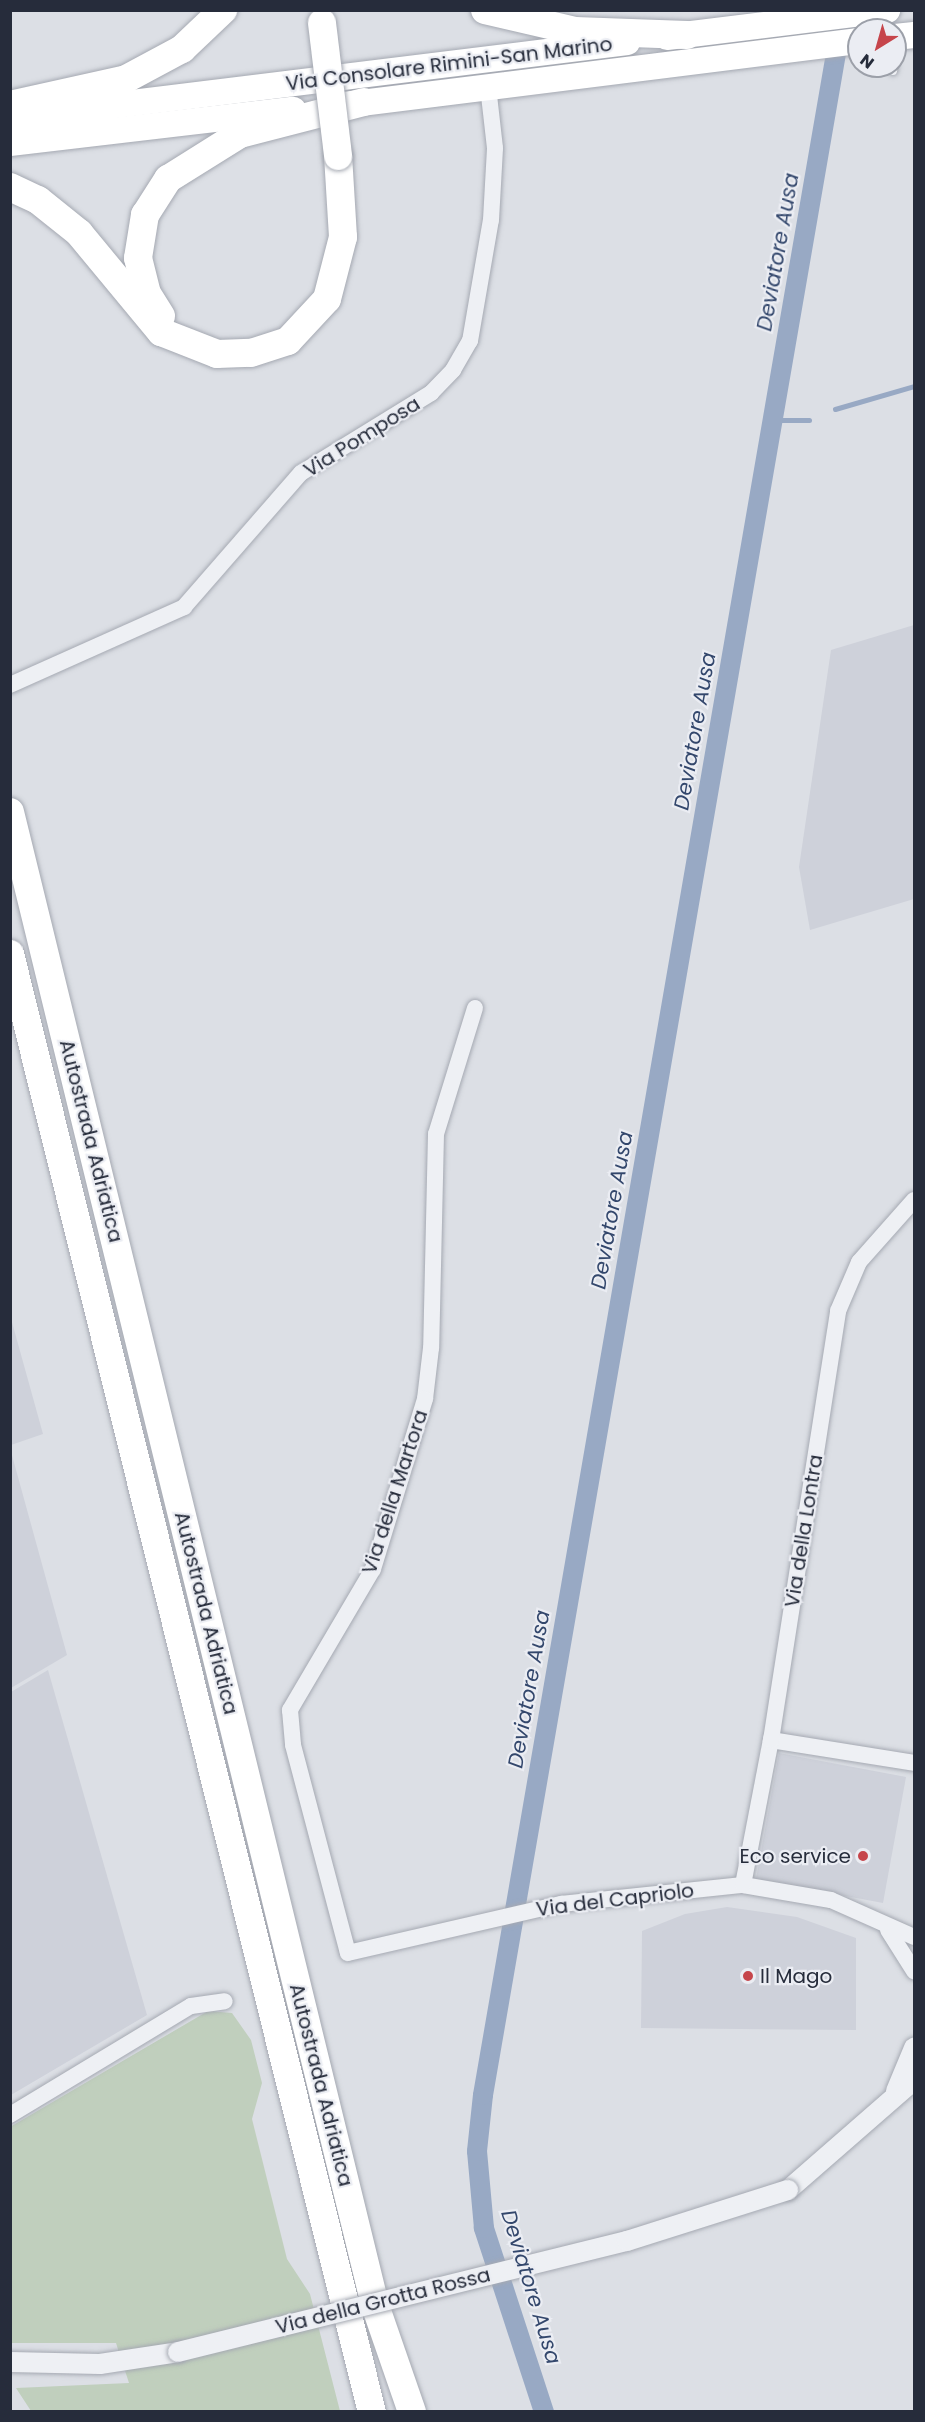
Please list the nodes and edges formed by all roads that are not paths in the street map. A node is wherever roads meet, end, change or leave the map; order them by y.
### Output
1 (223, 10) edge
2 (485, 10) edge
3 (887, 10) edge
4 (321, 17) edge
5 (771, 17) edge
6 (687, 35) junction
7 (847, 42) edge
8 (488, 87) junction
9 (364, 102) junction
10 (10, 105) edge
11 (10, 118) edge
12 (10, 143) edge
13 (10, 187) edge
14 (195, 348) junction
15 (10, 685) edge
16 (10, 812) edge
17 (10, 954) edge
18 (475, 1008) dead end
19 (915, 1200) edge
20 (771, 1740) junction
21 (915, 1763) edge
22 (743, 1885) junction
23 (881, 1923) junction
24 (915, 1937) edge
25 (348, 1953) joint
26 (915, 1971) edge
27 (225, 2001) dead end
28 (915, 2048) edge
29 (915, 2080) edge
30 (892, 2099) junction
31 (10, 2115) edge
32 (10, 2362) edge
33 (372, 2412) edge
34 (412, 2412) edge

1 - 10 highway
2 - 6 highway
3 - 5 main road, Via Consolare Rimini-San Marino
4 - 14 highway, bridge
5 - 6 main road, Via Consolare Rimini-San Marino
6 - 11 main road, Via Consolare Rimini-San Marino
7 - 8 main road, Via Consolare Rimini-San Marino
8 - 9 main road, Via Consolare Rimini-San Marino
8 - 15 street, Via Pomposa
9 - 12 main road, Via Consolare Rimini-San Marino
9 - 14 highway
13 - 14 highway
16 - 34 highway, Autostrada Adriatica
17 - 33 highway, Autostrada Adriatica
18 - 25 street, Via della Martora
19 - 20 street, Via della Lontra
20 - 21 street
20 - 22 street, Via della Lontra
22 - 23 street, Via del Capriolo
22 - 25 street, Via del Capriolo
23 - 24 street, Via del Capriolo
23 - 26 street, Via del Capriolo
27 - 31 street
28 - 30 street, Via della Grotta Rossa
29 - 30 street, Via della Grotta Rossa
30 - 32 street, Via della Grotta Rossa, bridge

